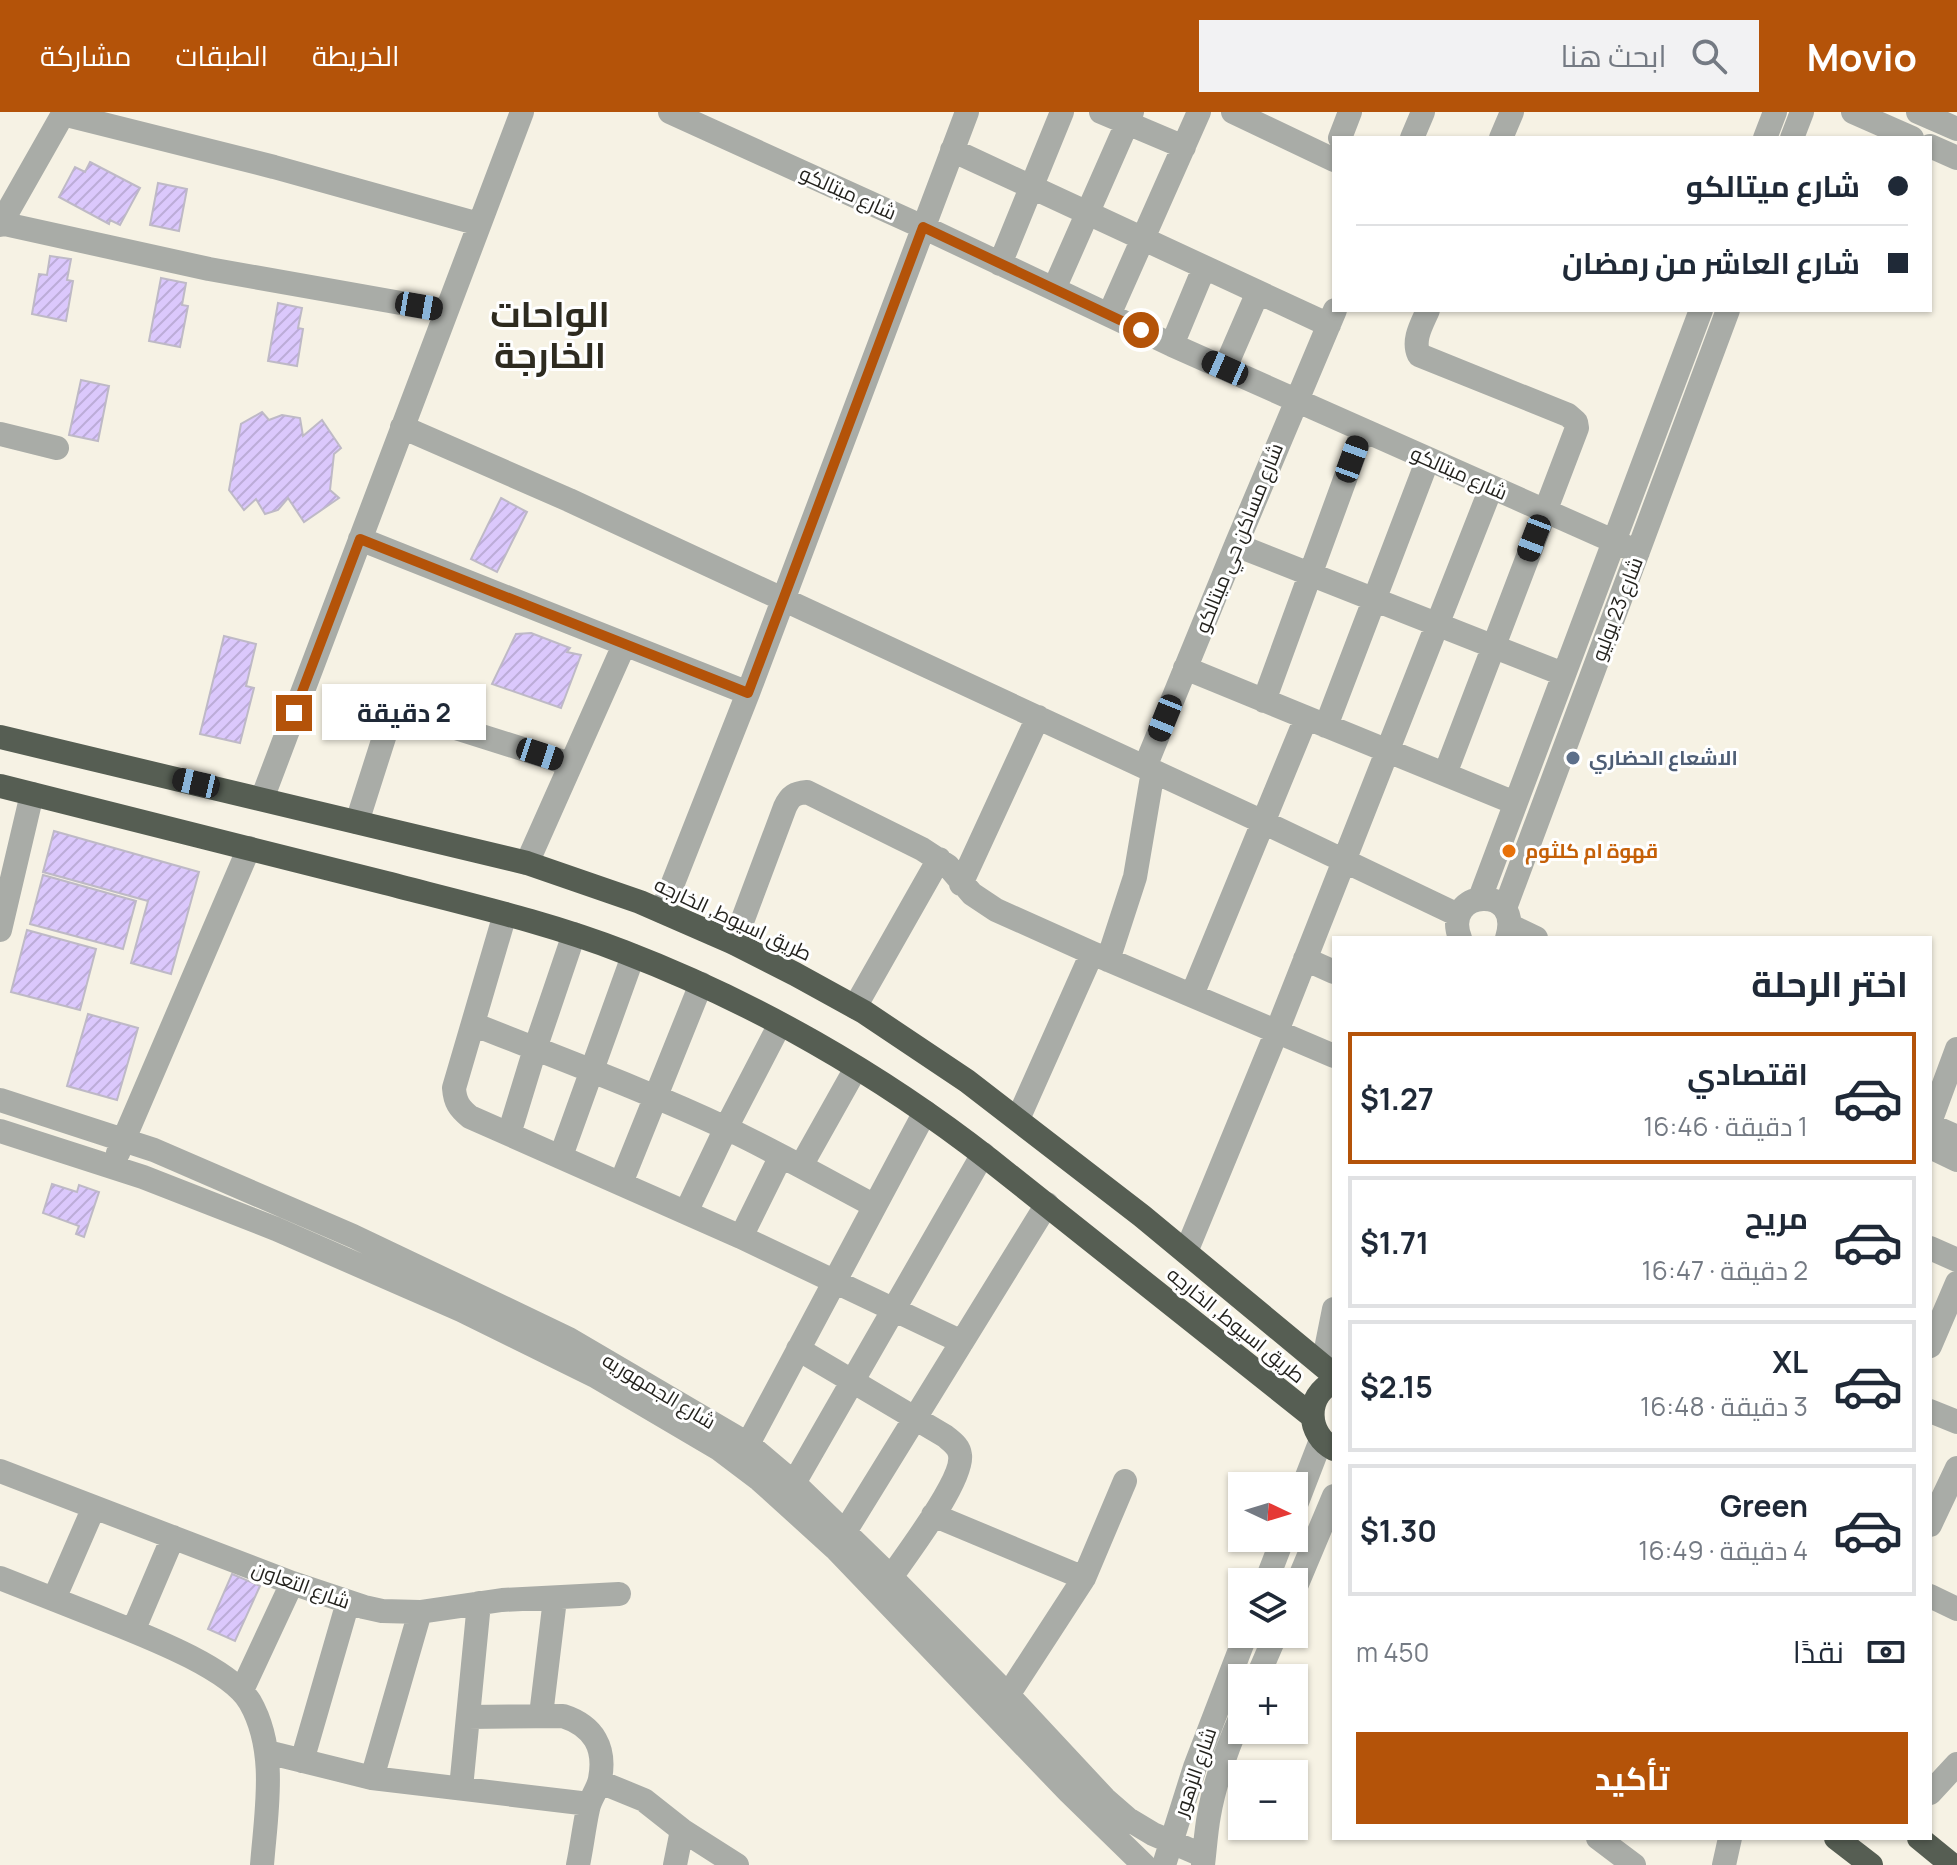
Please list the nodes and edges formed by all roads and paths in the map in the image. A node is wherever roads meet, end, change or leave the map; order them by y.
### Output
1 (522, 112) edge
2 (670, 112) edge
3 (967, 112) edge
4 (1062, 112) edge
5 (1101, 112) edge
6 (1199, 112) edge
7 (1233, 112) edge
8 (1350, 112) edge
9 (1423, 112) edge
10 (1512, 112) edge
11 (1775, 112) edge
12 (1802, 112) edge
13 (1853, 112) edge
14 (1918, 112) edge
15 (63, 113) edge
16 (1129, 118) edge
17 (1274, 121) edge
18 (1957, 129) edge
19 (1341, 136) edge
20 (1415, 136) edge
21 (1502, 136) edge
22 (1766, 136) edge
23 (1793, 136) edge
24 (1907, 136) edge
25 (1184, 147) junction
26 (1932, 147) edge
27 (952, 150) junction
28 (1332, 150) edge
29 (1957, 158) edge
30 (1031, 187) junction
31 (1087, 213) junction
32 (0, 224) edge
33 (479, 224) junction
34 (923, 227) junction
35 (1143, 239) junction
36 (1000, 264) junction
37 (1204, 268) junction
38 (1054, 289) junction
39 (1258, 292) junction
40 (446, 311) junction
41 (1427, 312) edge
42 (1700, 312) edge
43 (1727, 312) edge
44 (1109, 315) junction
45 (1332, 318) edge
46 (1172, 345) junction
47 (1225, 368) junction
48 (1296, 400) junction
49 (402, 427) junction
50 (1363, 430) junction
51 (0, 434) edge
52 (57, 448) dead end
53 (1428, 459) junction
54 (1491, 488) junction
55 (1545, 511) junction
56 (360, 539) junction
57 (1614, 541) junction
58 (1236, 545) junction
59 (1638, 552) junction
60 (1310, 574) junction
61 (782, 599) junction
62 (1375, 599) junction
63 (1437, 624) junction
64 (624, 645) junction
65 (1494, 647) junction
66 (1185, 668) junction
67 (1563, 674) junction
68 (748, 693) junction
69 (1264, 701) junction
70 (1038, 717) junction
71 (1316, 722) junction
72 (0, 737) edge
73 (1387, 751) junction
74 (570, 764) junction
75 (1149, 769) junction
76 (1445, 774) junction
77 (0, 786) edge
78 (32, 794) junction
79 (262, 799) junction
80 (1515, 803) junction
81 (357, 822) junction
82 (1263, 822) junction
83 (249, 848) junction
84 (939, 859) junction
85 (1344, 861) junction
86 (527, 863) junction
87 (961, 884) junction
88 (1480, 898) junction
89 (662, 911) junction
90 (505, 914) junction
91 (1508, 924) edge
92 (1459, 927) edge
93 (0, 930) edge
94 (574, 934) junction
95 (1532, 936) edge
96 (734, 943) junction
97 (633, 956) junction
98 (1100, 957) junction
99 (1305, 959) junction
100 (1332, 971) edge
101 (701, 984) junction
102 (1192, 995) junction
103 (855, 1007) junction
104 (473, 1024) junction
105 (780, 1024) junction
106 (1277, 1031) junction
107 (535, 1049) junction
108 (1957, 1049) edge
109 (1332, 1055) edge
110 (856, 1068) junction
111 (591, 1072) junction
112 (654, 1097) junction
113 (0, 1100) edge
114 (925, 1112) junction
115 (1932, 1118) edge
116 (1018, 1119) junction
117 (1932, 1125) edge
118 (726, 1128) junction
119 (0, 1131) edge
120 (509, 1134) junction
121 (1957, 1137) edge
122 (124, 1139) junction
123 (1932, 1148) edge
124 (983, 1154) junction
125 (561, 1156) junction
126 (1957, 1160) edge
127 (791, 1161) junction
128 (112, 1166) junction
129 (621, 1183) junction
130 (1047, 1204) junction
131 (286, 1206) junction
132 (875, 1206) junction
133 (686, 1212) junction
134 (276, 1229) junction
135 (741, 1237) junction
136 (1932, 1249) edge
137 (1186, 1252) junction
138 (1957, 1260) edge
139 (835, 1281) junction
140 (1957, 1283) edge
141 (466, 1300) junction
142 (895, 1309) junction
143 (1332, 1317) edge
144 (1932, 1341) edge
145 (962, 1342) junction
146 (798, 1349) junction
147 (1332, 1358) edge
148 (1332, 1373) edge
149 (853, 1382) junction
150 (1332, 1383) edge
151 (652, 1398) junction
152 (1932, 1412) edge
153 (1312, 1416) junction
154 (915, 1419) junction
155 (1957, 1422) edge
156 (748, 1444) junction
157 (1328, 1445) edge
158 (1957, 1468) edge
159 (0, 1471) edge
160 (1125, 1481) dead end
161 (794, 1483) junction
162 (1308, 1483) edge
163 (1332, 1501) edge
164 (94, 1507) junction
165 (933, 1515) junction
166 (1941, 1518) edge
167 (173, 1537) junction
168 (840, 1540) junction
169 (1304, 1568) edge
170 (891, 1577) junction
171 (0, 1578) edge
172 (1084, 1578) junction
173 (292, 1583) junction
174 (619, 1594) dead end
175 (1932, 1597) edge
176 (54, 1599) junction
177 (555, 1599) junction
178 (348, 1602) junction
179 (479, 1603) junction
180 (1957, 1609) edge
181 (420, 1612) junction
182 (133, 1631) junction
183 (1241, 1648) edge
184 (242, 1690) junction
185 (1008, 1695) junction
186 (541, 1715) junction
187 (468, 1717) junction
188 (1229, 1744) edge
189 (267, 1752) junction
190 (302, 1761) junction
191 (1957, 1764) edge
192 (372, 1778) junction
193 (600, 1782) junction
194 (461, 1788) junction
195 (1932, 1791) edge
196 (589, 1804) junction
197 (682, 1830) junction
198 (1730, 1840) edge
199 (1839, 1840) edge
200 (1921, 1840) edge
201 (1168, 1854) edge
202 (1204, 1860) edge
203 (262, 1865) edge
204 (578, 1865) edge
205 (675, 1865) edge
206 (737, 1865) edge
207 (1144, 1865) edge
208 (1724, 1865) edge
209 (1871, 1865) edge
210 (1952, 1865) edge

1 - 33 street
2 - 34 street, شارع ميتالكو
3 - 27 street
4 - 30 street
5 - 16 street
6 - 25 street
7 - 17 street
8 - 19 street
9 - 20 street
10 - 21 street
11 - 22 street
12 - 23 street
13 - 24 street
14 - 18 street
15 - 32 street
15 - 33 street
16 - 25 street
16 - 31 street
17 - 28 street
25 - 35 street
26 - 29 street
27 - 30 street
27 - 34 street
30 - 31 street
30 - 36 street
31 - 35 street
31 - 38 street
32 - 40 street
33 - 40 street
34 - 36 street, شارع ميتالكو
34 - 61 street
35 - 37 street
35 - 44 street
36 - 38 street, شارع ميتالكو
37 - 39 street
37 - 46 street
38 - 44 street, شارع ميتالكو
39 - 45 street
39 - 47 street
40 - 49 street
41 - 55 street
42 - 57 street, شارع 23 يوليو
43 - 59 street, شارع 23 يوليو
44 - 46 street, شارع ميتالكو
45 - 48 street, شارع مساكن حي ميتالكو
46 - 47 street, شارع ميتالكو
47 - 48 street, شارع ميتالكو
48 - 50 street, شارع ميتالكو
48 - 58 street, شارع مساكن حي ميتالكو
49 - 56 street
49 - 61 street
50 - 53 street, شارع ميتالكو
50 - 60 street
51 - 52 street
53 - 54 street, شارع ميتالكو
53 - 62 street
54 - 55 street, شارع ميتالكو
54 - 63 street
55 - 57 street, شارع ميتالكو
55 - 65 street
56 - 64 street
56 - 79 street
57 - 59 street, شارع ميتالكو
57 - 67 street, شارع 23 يوليو
58 - 60 street
58 - 66 street, شارع مساكن حي ميتالكو
59 - 91 street, شارع 23 يوليو
60 - 62 street
60 - 69 street
61 - 68 street
61 - 70 street
62 - 63 street
62 - 71 street
63 - 65 street
63 - 73 street
64 - 68 street
64 - 74 street
65 - 67 street
65 - 76 street
66 - 69 street
66 - 75 street, شارع مساكن حي ميتالكو
67 - 80 street, شارع 23 يوليو
68 - 89 street
69 - 71 street
70 - 75 street
70 - 87 street
71 - 73 street
71 - 82 street
72 - 79 highway, طريق اسيوط, الخارجه
73 - 76 street
73 - 85 street
74 - 81 street
74 - 86 street
75 - 82 street
75 - 98 street, شارع مساكن حي ميتالكو
76 - 80 street
77 - 78 highway, طريق اسيوط, الخارجه
78 - 83 highway, طريق اسيوط, الخارجه
78 - 93 street
79 - 81 highway, طريق اسيوط, الخارجه
80 - 88 street, شارع 23 يوليو
81 - 86 highway, طريق اسيوط, الخارجه
82 - 85 street
82 - 102 street
83 - 90 highway, طريق اسيوط, الخارجه
83 - 122 street
84 - 87 street
84 - 96 street
84 - 103 street
85 - 92 street
85 - 99 street
86 - 89 highway, طريق اسيوط, الخارجه
87 - 98 street
88 - 91 street
88 - 92 street
89 - 96 highway, طريق اسيوط, الخارجه
90 - 94 highway, طريق اسيوط, الخارجه
90 - 104 street
91 - 95 street
94 - 97 highway, طريق اسيوط, الخارجه
94 - 107 street
96 - 103 highway, طريق اسيوط, الخارجه
97 - 101 highway, طريق اسيوط, الخارجه
97 - 111 street
98 - 102 street
98 - 116 street, شارع مساكن حي ميتالكو
99 - 100 street
99 - 106 street
101 - 105 highway, طريق اسيوط, الخارجه
101 - 112 street
102 - 106 street
103 - 116 highway, طريق اسيوط, الخارجه
104 - 107 street
104 - 120 street
105 - 110 highway, طريق اسيوط, الخارجه
105 - 118 street
106 - 109 street
106 - 137 street
107 - 111 street
107 - 120 street
108 - 115 street
110 - 114 highway, طريق اسيوط, الخارجه
110 - 127 street
111 - 112 street
111 - 125 street
112 - 118 street
112 - 129 street
113 - 122 street, شارع الجمهوريه
114 - 124 highway, طريق اسيوط, الخارجه
114 - 132 street
116 - 137 highway, طريق اسيوط, الخارجه
117 - 121 street
118 - 127 street
118 - 133 street
119 - 128 street, شارع الجمهوريه
120 - 125 street
122 - 128 street
122 - 131 street, شارع الجمهوريه
123 - 126 street
124 - 130 highway, طريق اسيوط, الخارجه
124 - 142 street
125 - 129 street
127 - 132 street
127 - 135 street
128 - 134 street, شارع الجمهوريه
129 - 133 street
130 - 145 street
130 - 153 highway, طريق اسيوط, الخارجه
131 - 134 street
131 - 141 street, شارع الجمهوريه
132 - 139 street
133 - 135 street
134 - 141 street, شارع الجمهوريه
135 - 139 street
136 - 138 street
137 - 148 highway, طريق اسيوط, الخارجه
139 - 142 street
139 - 146 street
140 - 144 street
141 - 151 street, شارع الجمهوريه
142 - 145 street
142 - 149 street
143 - 147 street
145 - 154 street
146 - 149 street
146 - 156 street
149 - 154 street
149 - 161 street
150 - 153 highway
151 - 156 street, شارع الجمهوريه
151 - 168 street, شارع الجمهوريه
152 - 155 street
153 - 157 highway
154 - 165 street
154 - 168 street
156 - 161 street, شارع الجمهوريه
157 - 162 street
158 - 166 street
159 - 164 street, شارع التعاون
160 - 172 street
161 - 168 street, شارع الجمهوريه
163 - 169 street
164 - 167 street, شارع التعاون
164 - 176 street
165 - 170 street
165 - 172 street
167 - 173 street, شارع التعاون
167 - 182 street
168 - 170 street, شارع الجمهوريه
168 - 207 street, شارع الجمهوريه
170 - 185 street, شارع الجمهوريه
171 - 176 street
172 - 185 street
173 - 178 street, شارع التعاون
173 - 184 street
174 - 177 street, شارع التعاون
175 - 180 street
176 - 182 street
177 - 179 street, شارع التعاون
177 - 186 street
178 - 181 street, شارع التعاون
178 - 190 street
179 - 181 street, شارع التعاون
179 - 187 street
181 - 192 street
182 - 184 street
183 - 201 street, شارع الزهور
184 - 189 street
185 - 201 street, شارع الجمهوريه
186 - 187 street
186 - 193 street
187 - 194 street
188 - 202 street, شارع الزهور
189 - 190 street
189 - 203 street
190 - 192 street
191 - 195 street
192 - 194 street
193 - 196 street
193 - 197 street
194 - 196 street
196 - 204 street
197 - 205 street
197 - 206 street
198 - 208 street
199 - 209 highway
200 - 210 highway
201 - 202 street, شارع الجمهوريه

